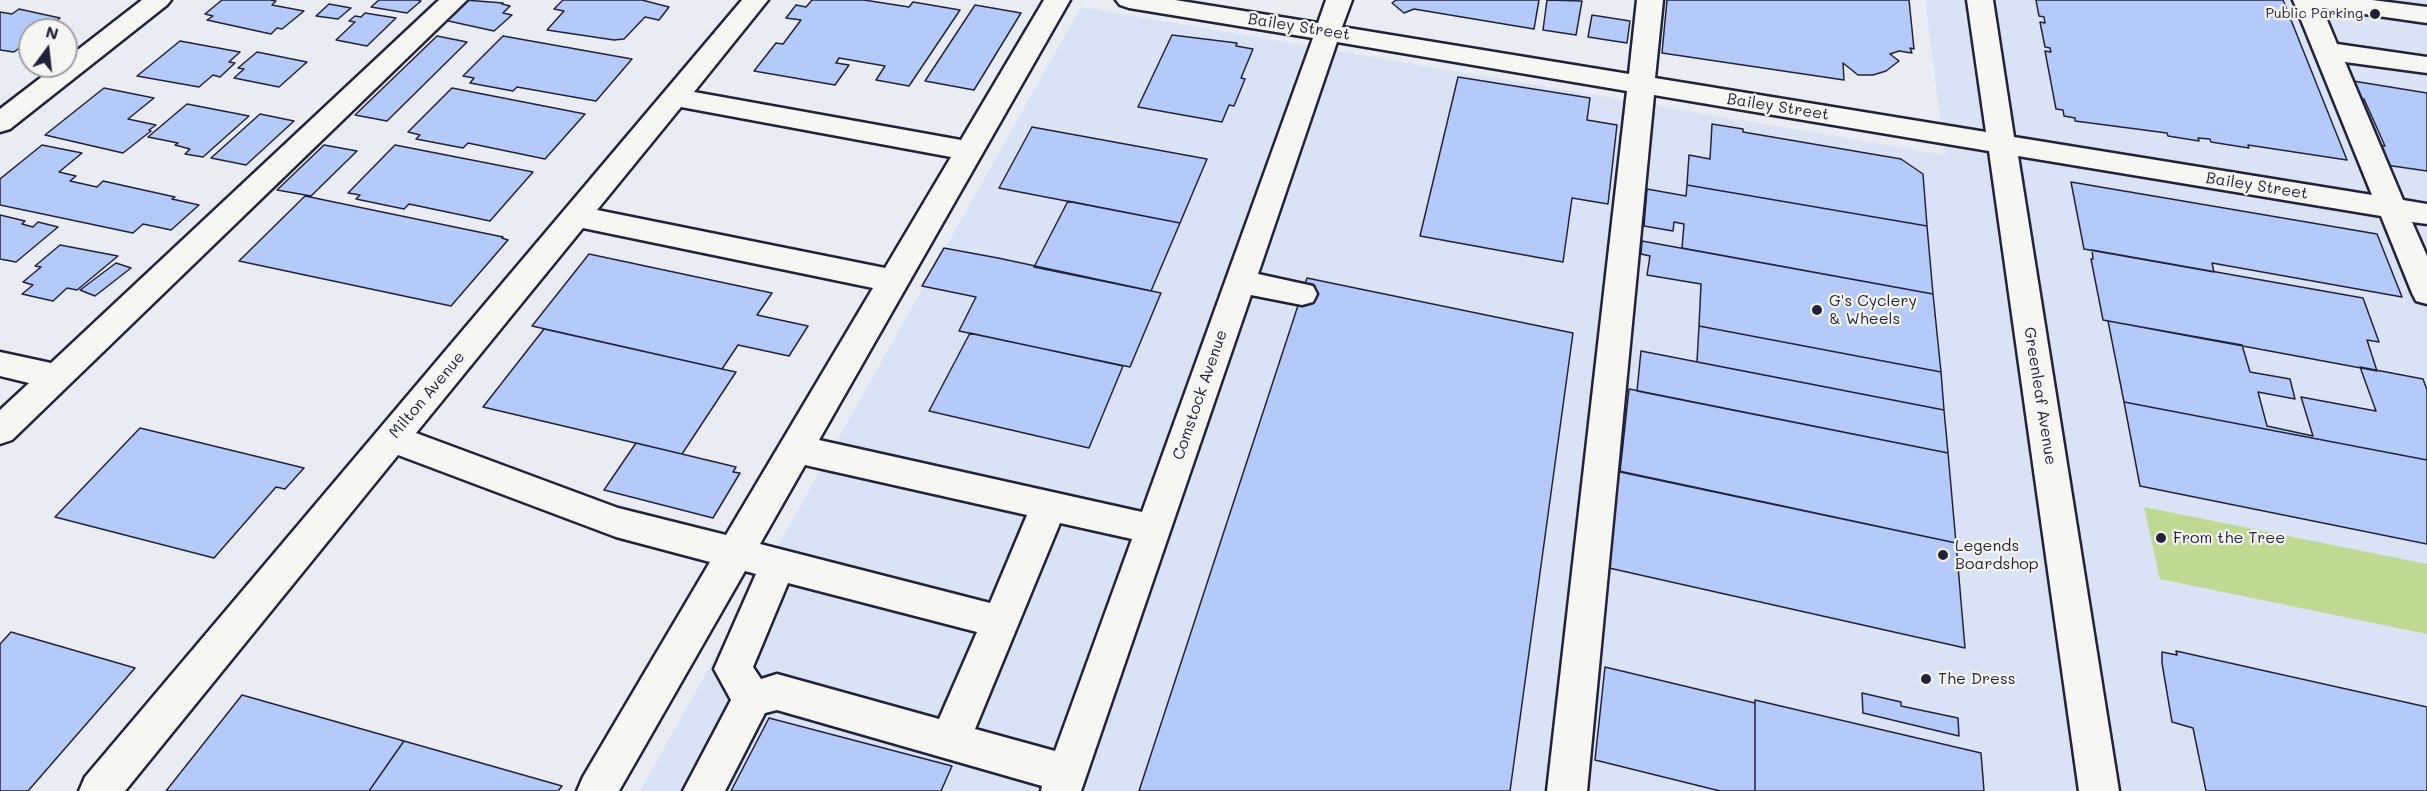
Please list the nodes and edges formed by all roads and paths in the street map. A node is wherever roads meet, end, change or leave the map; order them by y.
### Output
1 (158, 0) edge
2 (454, 0) edge
3 (755, 0) edge
4 (1057, 0) edge
5 (1129, 0) edge
6 (1339, 0) edge
7 (1650, 0) edge
8 (1980, 0) edge
9 (2306, 0) edge
10 (2315, 0) edge
11 (2427, 15) edge
12 (1327, 32) junction
13 (2327, 51) junction
14 (2427, 65) edge
15 (1641, 85) junction
16 (675, 97) junction
17 (0, 123) edge
18 (2002, 145) junction
19 (969, 151) junction
20 (2391, 208) junction
21 (2427, 214) edge
22 (576, 216) junction
23 (894, 280) junction
24 (1240, 282) junction
25 (2427, 293) edge
26 (1302, 294) dead end
27 (0, 364) edge
28 (56, 377) junction
29 (0, 431) edge
30 (391, 438) junction
31 (796, 449) junction
32 (1049, 506) junction
33 (1153, 529) junction
34 (735, 553) junction
35 (778, 564) junction
36 (1000, 622) junction
37 (752, 699) junction
38 (950, 741) junction
39 (1064, 783) edge
40 (99, 791) edge
41 (597, 791) edge
42 (703, 791) edge
43 (1567, 791) edge
44 (2099, 791) edge

1 - 17 street
2 - 28 street
3 - 16 street, Milton Avenue
4 - 19 street
5 - 12 street, Bailey Street
6 - 12 street, Comstock Avenue
7 - 15 street
8 - 18 street, Greenleaf Avenue
9 - 13 street
10 - 11 street
12 - 15 street, Bailey Street
12 - 24 street, Comstock Avenue
13 - 14 street
13 - 20 street
15 - 18 street, Bailey Street
15 - 43 street
16 - 19 street
16 - 22 street, Milton Avenue
18 - 20 street, Bailey Street
18 - 44 street, Greenleaf Avenue
19 - 23 street
20 - 21 street, Bailey Street
20 - 25 street
22 - 23 street
22 - 30 street, Milton Avenue
23 - 31 street
24 - 26 street
24 - 33 street, Comstock Avenue
27 - 28 street
28 - 29 street
30 - 34 street
30 - 40 street, Milton Avenue
31 - 32 street
31 - 34 street
32 - 33 street
32 - 36 street
33 - 39 street, Comstock Avenue
34 - 35 street
34 - 41 street
35 - 36 street
35 - 37 street
36 - 38 street
37 - 38 street
37 - 42 street
38 - 39 street

